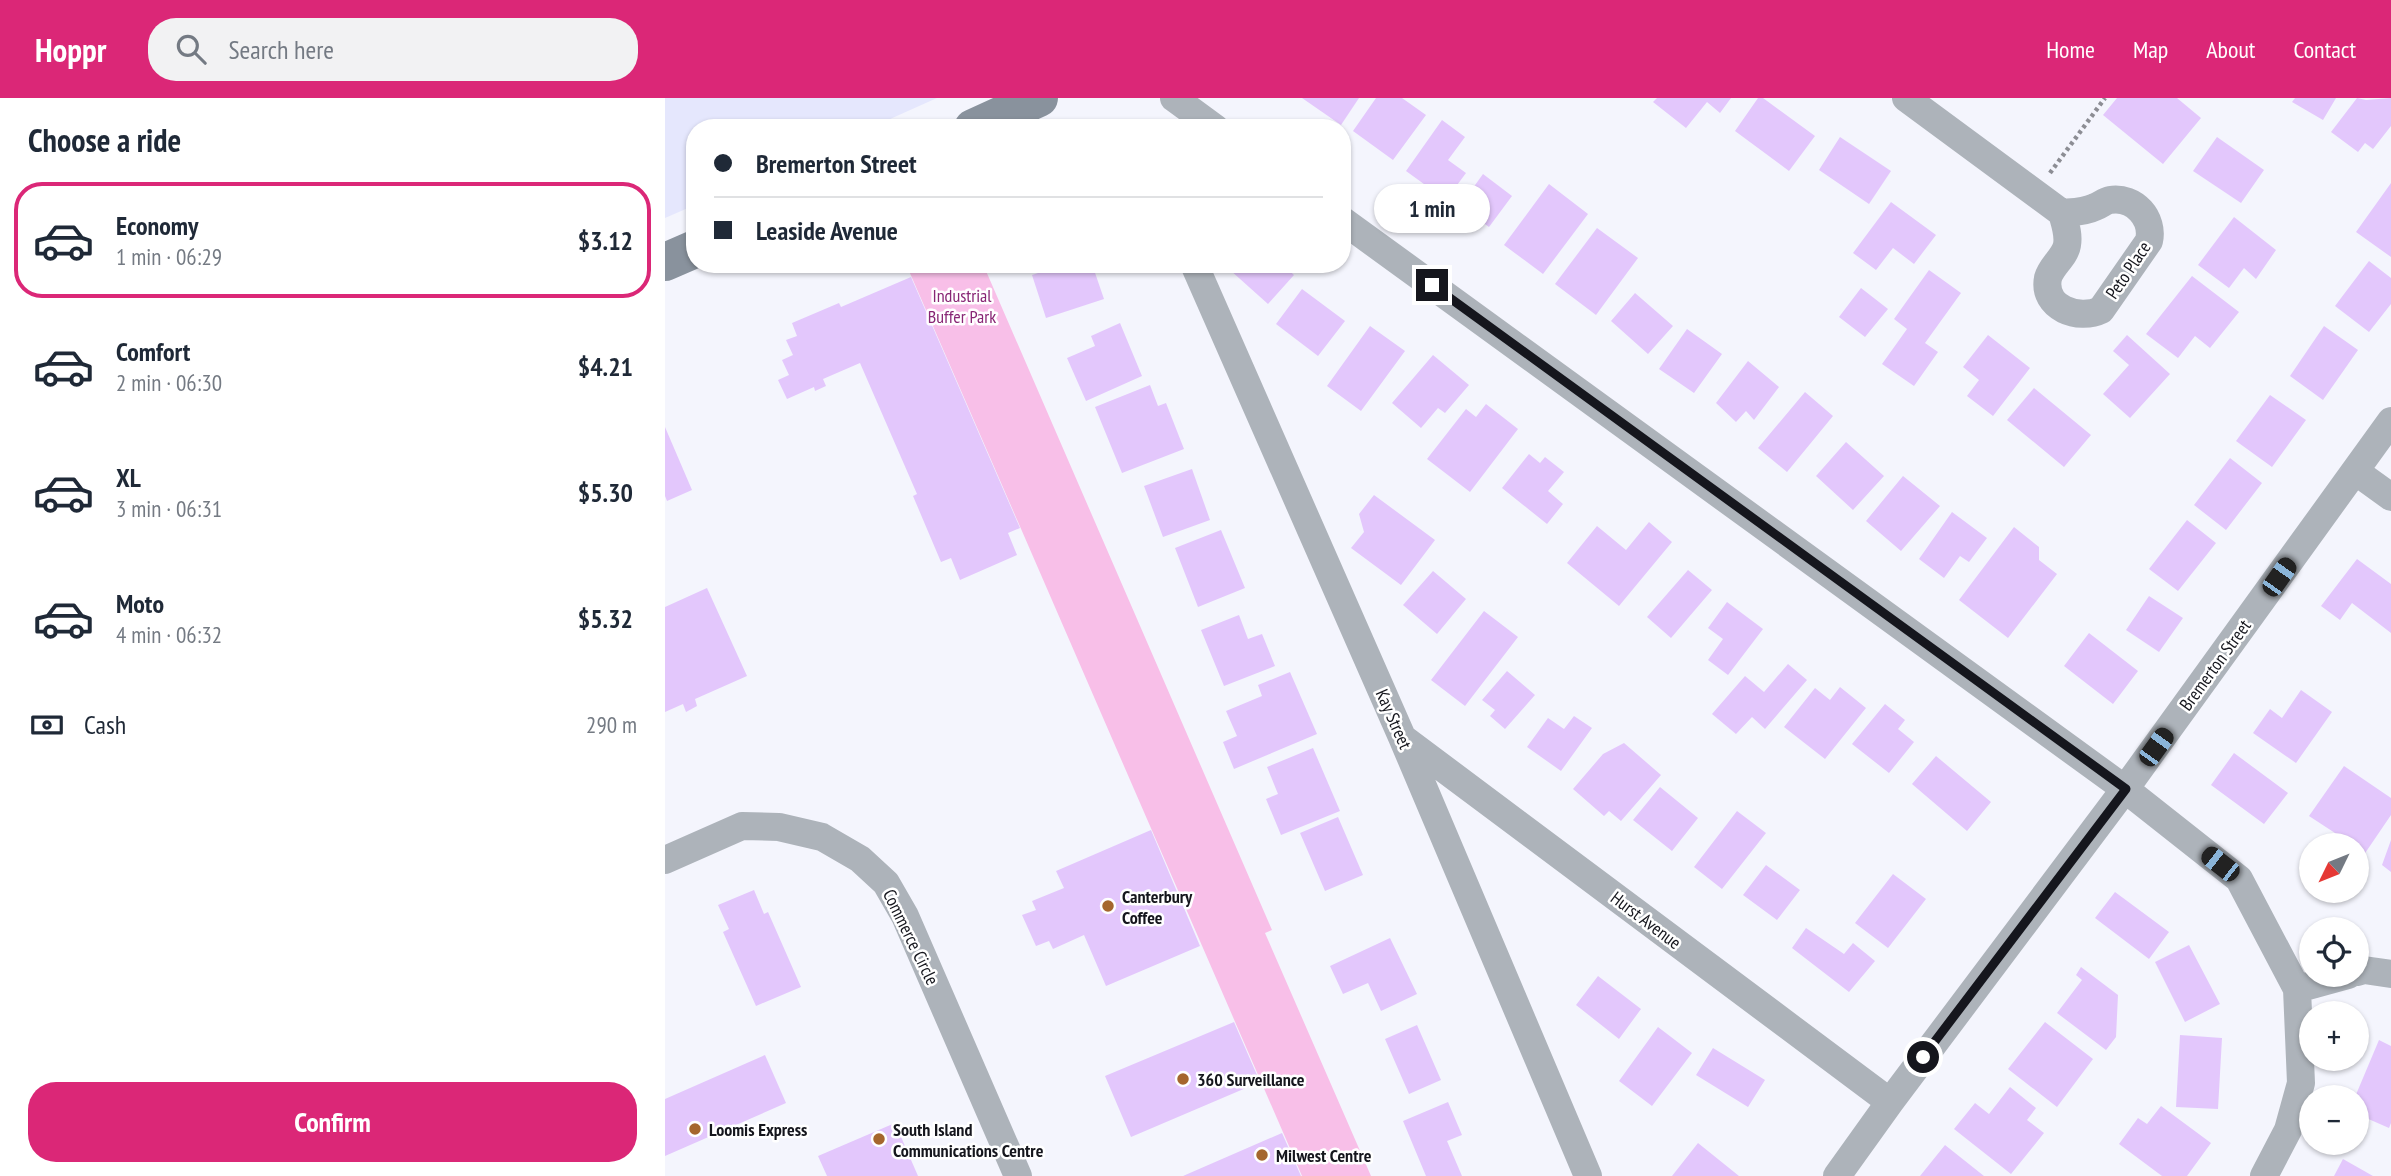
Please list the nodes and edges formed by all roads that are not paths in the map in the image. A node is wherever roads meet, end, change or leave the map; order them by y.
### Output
1 (1039, 98) edge
2 (1174, 98) edge
3 (1906, 98) edge
4 (992, 119) edge
5 (1203, 119) edge
6 (2062, 213) junction
7 (1351, 227) edge
8 (686, 253) edge
9 (665, 262) edge
10 (1198, 273) edge
11 (2391, 421) edge
12 (2355, 471) junction
13 (2391, 497) edge
14 (1402, 737) junction
15 (2126, 789) junction
16 (665, 860) edge
17 (2369, 971) edge
18 (2391, 974) edge
19 (2304, 987) edge
20 (2297, 989) junction
21 (1890, 1102) junction
22 (1018, 1176) edge
23 (1588, 1176) edge
24 (1837, 1176) edge
25 (2264, 1176) edge

1 - 4 main road
2 - 5 street
3 - 6 street
6 - 6 street, Peto Place
7 - 15 street
8 - 9 main road
10 - 14 street, Kay Street
11 - 12 street, Bremerton Street
12 - 13 street
12 - 15 street, Bremerton Street
14 - 21 street, Hurst Avenue
14 - 23 street, Kay Street
15 - 20 street
15 - 21 street, Bremerton Street
16 - 22 street, Commerce Circle
17 - 18 street
19 - 20 street
20 - 25 street
21 - 24 street, Bremerton Street

